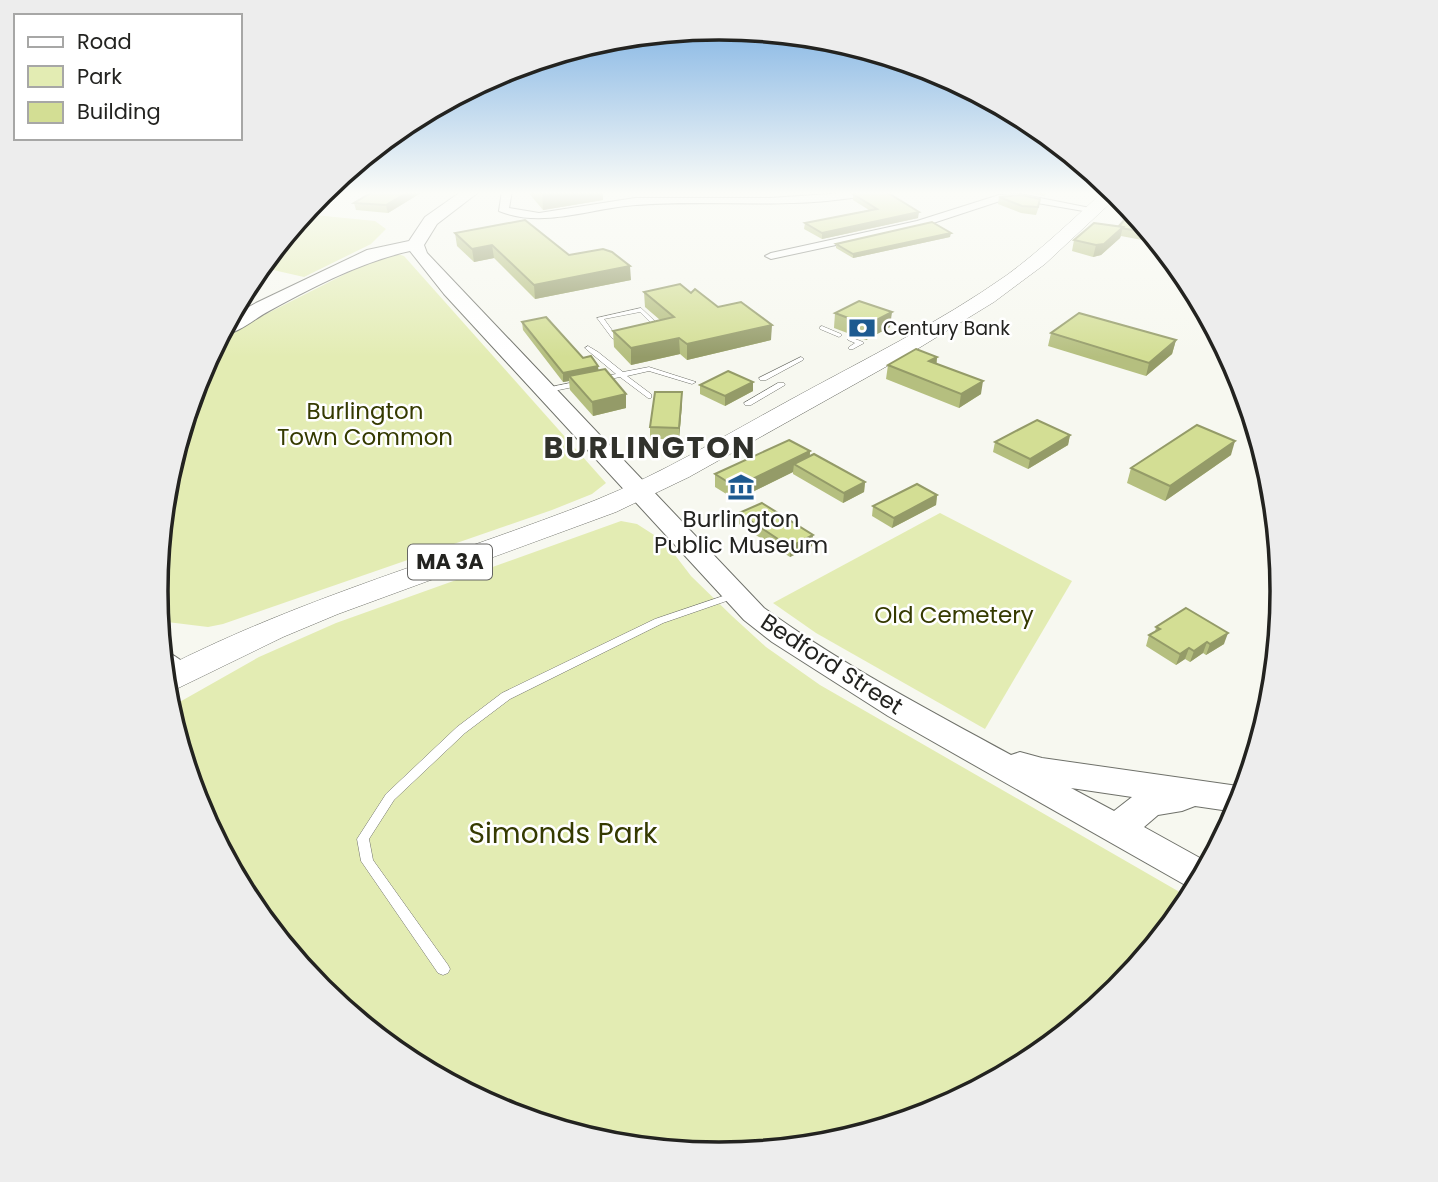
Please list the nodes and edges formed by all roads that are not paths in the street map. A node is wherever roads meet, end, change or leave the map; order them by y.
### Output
1 (410, 246) edge
2 (416, 246) edge
3 (817, 246) edge
4 (1052, 246) edge
5 (771, 256) dead end
6 (240, 320) edge
7 (659, 328) edge
8 (822, 328) dead end
9 (839, 335) edge
10 (614, 337) edge
11 (850, 339) edge
12 (588, 348) dead end
13 (852, 348) dead end
14 (801, 359) dead end
15 (619, 375) junction
16 (763, 378) dead end
17 (692, 382) dead end
18 (781, 385) dead end
19 (543, 391) junction
20 (648, 396) dead end
21 (748, 403) dead end
22 (640, 492) junction
23 (736, 595) junction
24 (174, 669) edge
25 (982, 754) junction
26 (1229, 797) edge
27 (1117, 829) junction
28 (1192, 872) edge
29 (443, 969) dead end

1 - 6 main road
2 - 19 main road, Bedford Street
3 - 5 street
4 - 22 main road, MA 3A
7 - 10 lane
8 - 9 lane
11 - 13 lane
12 - 15 lane
14 - 16 lane
15 - 17 lane
15 - 19 lane
15 - 20 lane
18 - 21 lane
19 - 22 main road, Bedford Street
22 - 23 main road, Bedford Street
22 - 24 main road, MA 3A
23 - 25 main road, Bedford Street
23 - 29 lane
25 - 26 main road
25 - 27 main road, Bedford Street
26 - 27 main road
27 - 28 main road, Bedford Street

